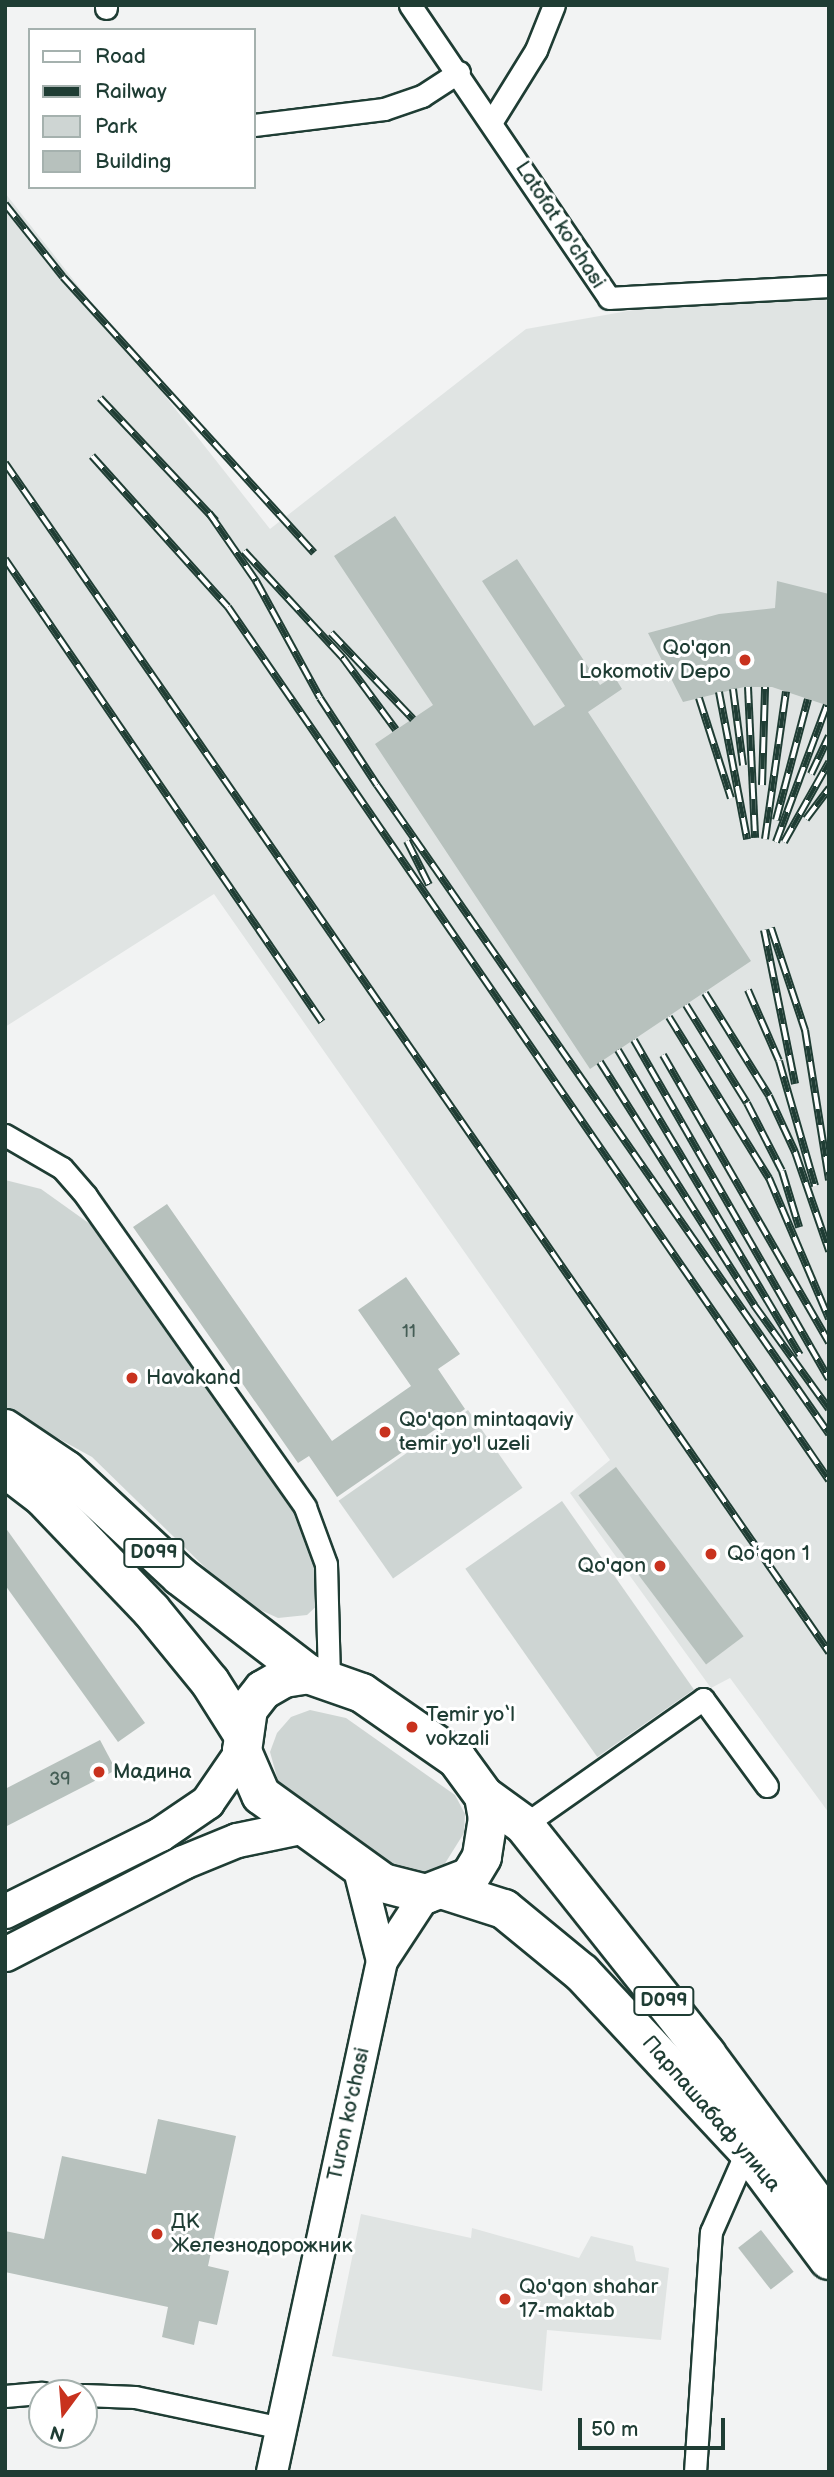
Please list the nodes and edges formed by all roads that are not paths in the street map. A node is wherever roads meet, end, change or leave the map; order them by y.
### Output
1 (410, 5) edge
2 (554, 5) edge
3 (459, 72) junction
4 (492, 121) junction
5 (256, 125) edge
6 (829, 286) edge
7 (5, 1135) edge
8 (5, 1429) edge
9 (5, 1468) edge
10 (319, 1676) junction
11 (241, 1741) junction
12 (767, 1786) dead end
13 (484, 1796) junction
14 (524, 1825) junction
15 (310, 1835) junction
16 (359, 1870) junction
17 (435, 1892) junction
18 (5, 1911) edge
19 (5, 1954) edge
20 (382, 1961) junction
21 (747, 2150) junction
22 (829, 2220) edge
23 (829, 2260) edge
24 (28, 2394) edge
25 (5, 2396) edge
26 (98, 2396) edge
27 (282, 2427) junction
28 (272, 2472) edge
29 (695, 2472) edge

1 - 3 street, Latofat ko'chasi
2 - 4 street
3 - 4 street, Latofat ko'chasi
3 - 5 street
4 - 6 street, Latofat ko'chasi
7 - 10 street
8 - 10 highway, D099
9 - 11 highway, D099
10 - 11 highway
10 - 13 highway, D099
11 - 15 highway, D099
11 - 18 main road
12 - 14 street
13 - 14 highway, Парпашабаф улица / D099
13 - 17 highway
14 - 22 highway, Парпашабаф улица / D099
15 - 16 highway, D099
15 - 19 main road
16 - 17 highway, D099
16 - 20 main road, Turon ko'chasi
17 - 20 main road, Turon ko'chasi
17 - 21 highway, Парпашабаф улица / D099
20 - 27 main road, Turon ko'chasi
21 - 23 highway, Парпашабаф улица / D099
21 - 29 street
24 - 25 street
26 - 27 street
27 - 28 main road, Turon ko'chasi

